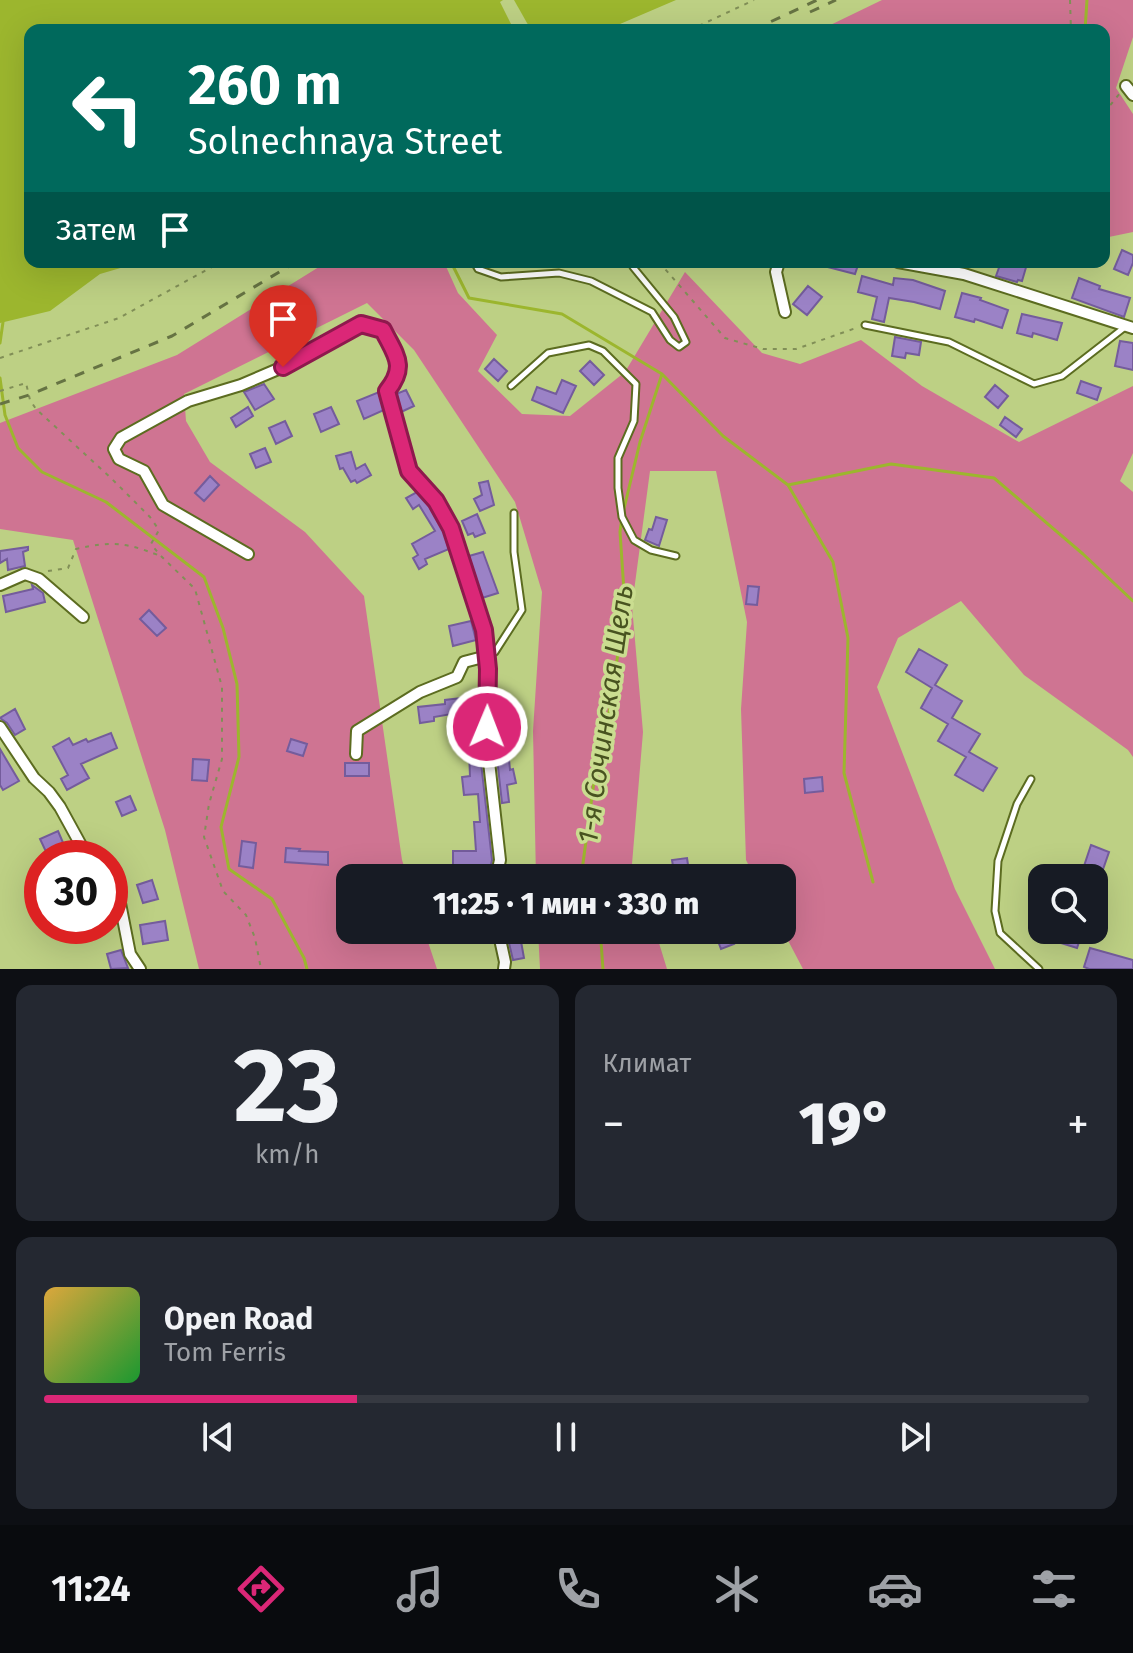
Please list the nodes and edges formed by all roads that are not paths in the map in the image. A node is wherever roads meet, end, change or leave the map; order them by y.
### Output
1 (477, 268) edge
2 (634, 268) edge
3 (777, 268) edge
4 (931, 268) edge
5 (964, 268) edge
6 (964, 274) junction
7 (785, 312) dead end
8 (865, 325) road end
9 (1129, 327) edge
10 (511, 386) dead end
11 (514, 513) dead end
12 (248, 554) dead end
13 (676, 556) dead end
14 (0, 585) edge
15 (83, 617) dead end
16 (487, 656) junction
17 (0, 727) edge
18 (356, 754) dead end
19 (1031, 779) dead end
20 (78, 840) edge
21 (499, 864) edge
22 (128, 944) edge
23 (501, 944) edge
24 (140, 969) edge
25 (504, 969) edge
26 (1039, 969) edge

1 - 2 lane
3 - 7 street
4 - 6 street
5 - 6 lane
6 - 9 street
8 - 9 lane
10 - 13 lane
11 - 16 lane
12 - 16 street
14 - 15 street
16 - 18 street
16 - 21 street
17 - 20 street
19 - 26 lane
22 - 24 street
23 - 25 street

